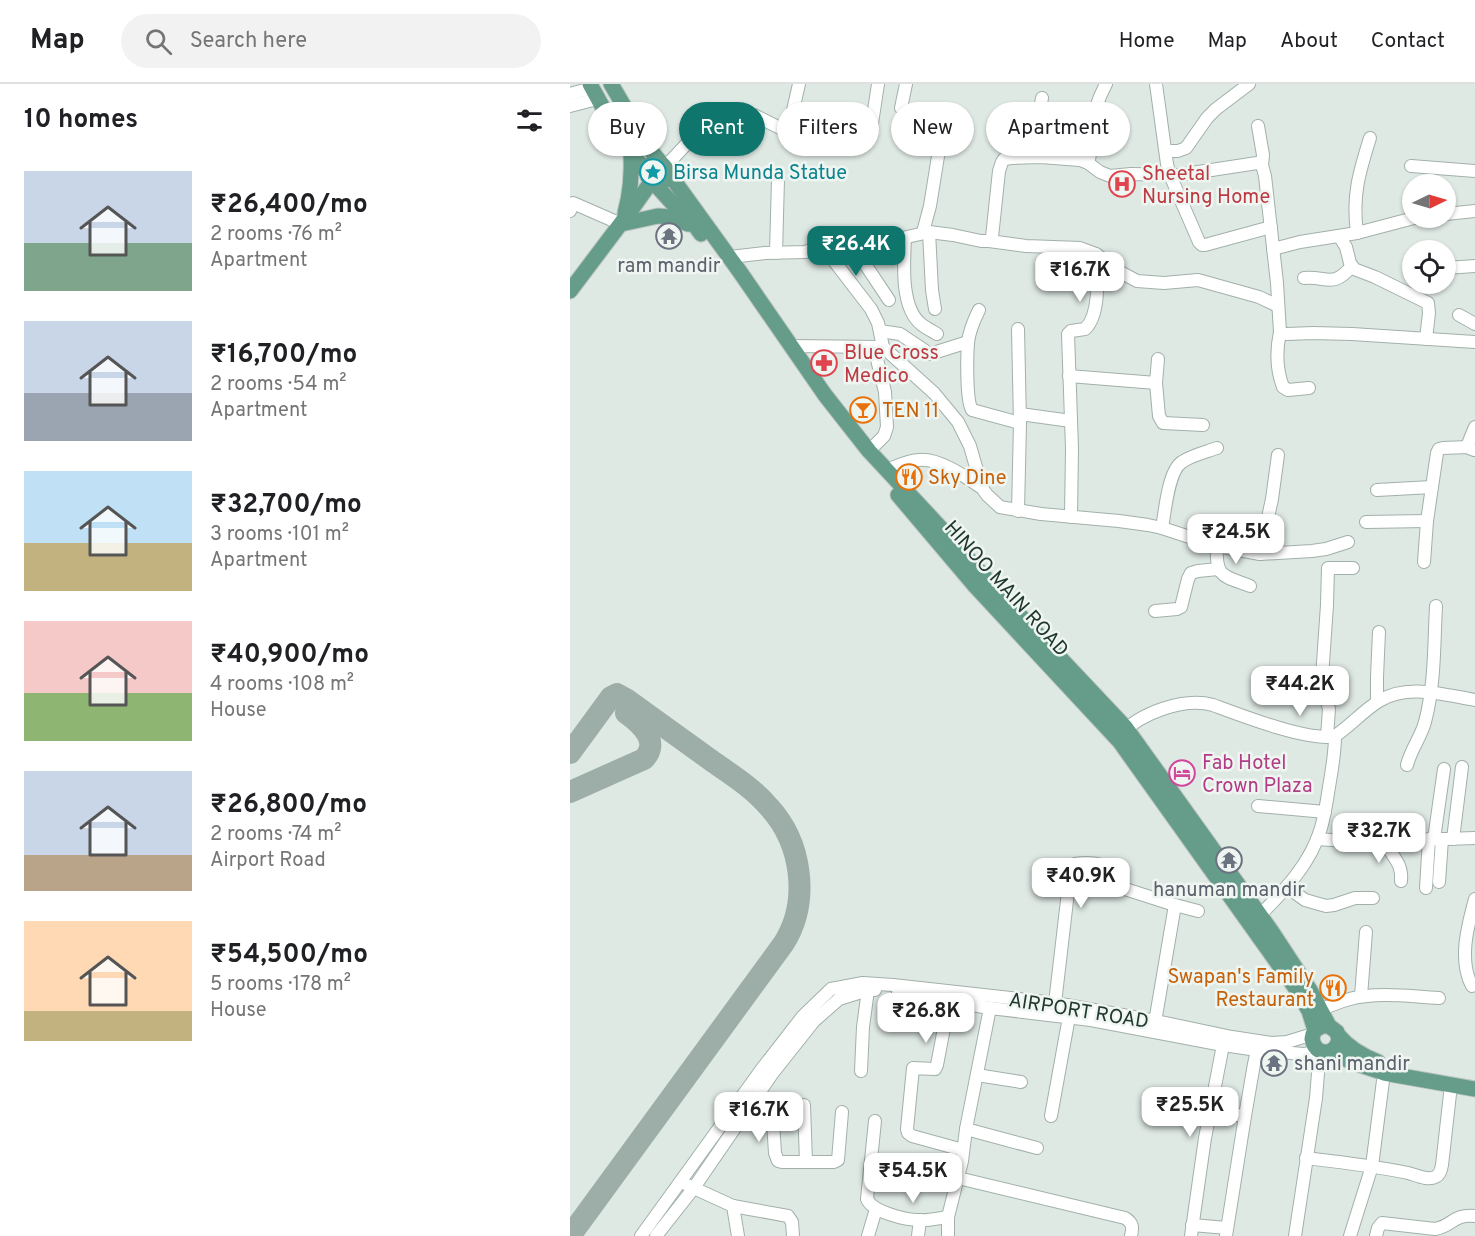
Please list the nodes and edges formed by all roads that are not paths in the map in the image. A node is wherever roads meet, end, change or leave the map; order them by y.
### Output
1 (611, 84) edge
2 (799, 84) edge
3 (878, 84) edge
4 (906, 84) edge
5 (1106, 84) edge
6 (1156, 84) edge
7 (1249, 84) edge
8 (593, 90) edge
9 (570, 94) edge
10 (1042, 98) dead end
11 (795, 102) edge
12 (875, 102) edge
13 (902, 102) edge
14 (570, 106) edge
15 (777, 126) edge
16 (1258, 126) dead end
17 (1370, 138) dead end
18 (1166, 151) junction
19 (631, 156) edge
20 (634, 156) edge
21 (938, 156) edge
22 (1031, 157) junction
23 (1088, 164) junction
24 (1262, 165) junction
25 (1411, 166) dead end
26 (665, 167) junction
27 (1475, 171) edge
28 (1170, 175) junction
29 (650, 179) junction
30 (778, 179) dead end
31 (570, 211) edge
32 (1475, 211) edge
33 (1456, 213) edge
34 (1402, 221) edge
35 (621, 224) junction
36 (696, 227) junction
37 (1270, 228) junction
38 (926, 232) junction
39 (1357, 233) junction
40 (1339, 236) junction
41 (847, 237) junction
42 (905, 238) junction
43 (989, 241) junction
44 (821, 244) junction
45 (1273, 249) junction
46 (776, 253) junction
47 (1096, 254) junction
48 (730, 257) junction
49 (1352, 266) junction
50 (1475, 266) edge
51 (1456, 267) edge
52 (1304, 278) dead end
53 (570, 291) edge
54 (889, 300) dead end
55 (1278, 306) junction
56 (935, 309) dead end
57 (979, 310) dead end
58 (1459, 315) dead end
59 (1475, 324) edge
60 (1018, 329) dead end
61 (880, 330) junction
62 (1280, 332) junction
63 (937, 334) dead end
64 (1426, 339) junction
65 (968, 342) junction
66 (1475, 342) edge
67 (791, 346) junction
68 (879, 347) junction
69 (1158, 359) dead end
70 (1069, 376) junction
71 (1156, 383) junction
72 (1309, 388) dead end
73 (1020, 419) junction
74 (1071, 421) junction
75 (1203, 425) dead end
76 (1475, 427) edge
77 (1217, 448) dead end
78 (1472, 448) edge
79 (869, 451) junction
80 (1278, 455) dead end
81 (887, 470) junction
82 (1432, 487) junction
83 (982, 488) junction
84 (1377, 490) dead end
85 (1018, 511) junction
86 (1071, 517) junction
87 (1427, 521) junction
88 (1366, 522) dead end
89 (1162, 528) junction
90 (1348, 542) dead end
91 (1217, 546) junction
92 (1260, 554) junction
93 (1424, 562) dead end
94 (1353, 568) dead end
95 (1218, 569) junction
96 (1250, 586) dead end
97 (1436, 606) dead end
98 (1155, 611) dead end
99 (1379, 632) dead end
100 (1431, 693) junction
101 (1475, 700) edge
102 (1377, 702) junction
103 (1121, 733) junction
104 (1331, 736) junction
105 (1407, 765) dead end
106 (1462, 767) dead end
107 (1444, 769) dead end
108 (1258, 806) dead end
109 (1325, 812) junction
110 (1475, 838) edge
111 (1317, 839) junction
112 (1440, 839) junction
113 (1385, 841) junction
114 (1401, 881) dead end
115 (1439, 882) dead end
116 (1287, 887) junction
117 (1426, 888) dead end
118 (1373, 898) dead end
119 (1475, 899) edge
120 (1175, 905) junction
121 (1198, 911) dead end
122 (1260, 915) junction
123 (1366, 932) dead end
124 (1471, 951) edge
125 (1472, 986) dead end
126 (868, 990) junction
127 (1361, 996) junction
128 (1439, 998) dead end
129 (949, 1002) junction
130 (1055, 1003) junction
131 (990, 1008) junction
132 (1322, 1009) junction
133 (1070, 1017) junction
134 (1154, 1026) junction
135 (1324, 1031) junction
136 (1223, 1046) junction
137 (1257, 1050) junction
138 (1323, 1052) junction
139 (861, 1071) dead end
140 (1384, 1073) junction
141 (977, 1075) junction
142 (1475, 1080) edge
143 (1021, 1082) dead end
144 (1451, 1085) junction
145 (1475, 1089) edge
146 (759, 1092) junction
147 (804, 1106) dead end
148 (1210, 1111) junction
149 (842, 1112) dead end
150 (1052, 1116) dead end
151 (1245, 1116) junction
152 (876, 1121) dead end
153 (966, 1129) junction
154 (1037, 1148) dead end
155 (963, 1150) junction
156 (1306, 1158) junction
157 (806, 1162) junction
158 (1372, 1167) junction
159 (958, 1178) junction
160 (681, 1182) junction
161 (693, 1189) junction
162 (733, 1206) junction
163 (876, 1209) junction
164 (1475, 1216) edge
165 (948, 1217) junction
166 (920, 1220) junction
167 (1192, 1230) edge
168 (1446, 1231) edge
169 (1227, 1232) edge
170 (641, 1236) edge
171 (656, 1236) edge
172 (738, 1236) edge
173 (794, 1236) edge
174 (868, 1236) edge
175 (918, 1236) edge
176 (948, 1236) edge
177 (1131, 1236) edge
178 (1295, 1236) edge
179 (1350, 1236) edge
180 (1376, 1236) edge

1 - 26 main road, HINOO MAIN ROAD
2 - 11 street
3 - 12 street
4 - 13 street
5 - 23 street
6 - 18 street
7 - 18 street
8 - 9 street
8 - 14 street
10 - 22 street
15 - 26 street
16 - 24 street
17 - 39 street
18 - 28 street
19 - 35 main road
20 - 29 main road, HINOO MAIN ROAD
21 - 38 street
22 - 23 street
22 - 43 street
23 - 28 street
24 - 28 street
24 - 37 street
25 - 27 street
26 - 29 main road
26 - 48 main road, HINOO MAIN ROAD
28 - 37 street
29 - 35 main road
29 - 36 main road, HINOO MAIN ROAD
30 - 46 street
31 - 35 street
32 - 33 street
34 - 39 street
35 - 36 main road
35 - 53 main road
36 - 103 main road, HINOO MAIN ROAD
37 - 45 street
38 - 42 street
38 - 43 street
38 - 56 street
39 - 40 street
40 - 45 street
40 - 49 street
41 - 42 street
41 - 44 street
41 - 54 street
42 - 63 street
43 - 47 street
44 - 46 street
44 - 61 street
45 - 55 street
46 - 48 street
47 - 55 street
47 - 70 street
48 - 67 main road, HINOO MAIN ROAD
49 - 52 street
49 - 64 street
50 - 51 street
55 - 62 street
57 - 65 street
58 - 59 street
60 - 73 street
61 - 65 street
61 - 68 street
62 - 64 street
62 - 72 street
64 - 66 street
65 - 73 street
67 - 68 street
67 - 79 main road, HINOO MAIN ROAD
68 - 79 street
68 - 83 street
69 - 71 street
70 - 71 street
70 - 74 street
71 - 75 street
73 - 74 street
73 - 85 street
74 - 86 street
76 - 78 street
77 - 89 street
78 - 82 street
79 - 81 main road, HINOO MAIN ROAD
80 - 92 street
81 - 83 street
81 - 103 main road, HINOO MAIN ROAD
82 - 84 street
82 - 87 street
83 - 85 street
85 - 86 street
86 - 89 street
87 - 88 street
87 - 93 street
89 - 91 street
90 - 92 street
91 - 92 street
91 - 95 street
94 - 104 street
95 - 96 street
95 - 98 street
97 - 100 street
99 - 102 street
100 - 101 street
100 - 102 street
100 - 105 street
102 - 104 street
103 - 104 street
103 - 122 main road, HINOO MAIN ROAD
103 - 135 main road, HINOO MAIN ROAD
104 - 109 street
106 - 112 street
107 - 112 street
108 - 109 street
109 - 111 street
110 - 112 street
111 - 113 street
111 - 116 street
112 - 113 street
112 - 115 street
112 - 117 street
113 - 114 street
116 - 118 street
116 - 122 street
119 - 124 street
120 - 121 street
120 - 130 street
120 - 134 street
122 - 132 main road, HINOO MAIN ROAD
123 - 127 street
124 - 125 street
126 - 129 street, AIRPORT ROAD
126 - 139 street
126 - 146 street, AIRPORT ROAD
127 - 128 street
127 - 132 street
129 - 131 street, AIRPORT ROAD
129 - 155 street
130 - 134 street, AIRPORT ROAD
130 - 160 street, AIRPORT ROAD
131 - 133 street, AIRPORT ROAD
131 - 141 street
132 - 135 main road, HINOO MAIN ROAD
133 - 134 street, AIRPORT ROAD
133 - 150 street
134 - 135 street, AIRPORT ROAD
134 - 136 street, AIRPORT ROAD
135 - 138 main road
135 - 138 main road
135 - 142 main road
136 - 137 street, AIRPORT ROAD
136 - 148 street
137 - 138 street, AIRPORT ROAD
137 - 151 street
138 - 140 main road
138 - 156 street
140 - 144 main road
140 - 158 street
141 - 143 street
141 - 153 street
144 - 145 main road
144 - 158 street
146 - 157 street
146 - 161 street, AIRPORT ROAD
147 - 157 street
148 - 151 street
148 - 167 street
149 - 157 street
151 - 169 street
152 - 163 street
153 - 154 street
153 - 155 street
155 - 159 street
156 - 158 street
156 - 178 street
158 - 179 street
159 - 165 street
159 - 177 street
160 - 161 street
160 - 170 street, AIRPORT ROAD
161 - 162 street
161 - 171 street, AIRPORT ROAD
162 - 172 street
162 - 173 street
163 - 166 street
163 - 174 street
164 - 168 street
165 - 166 street
165 - 176 street
166 - 175 street
167 - 169 street
168 - 180 street

